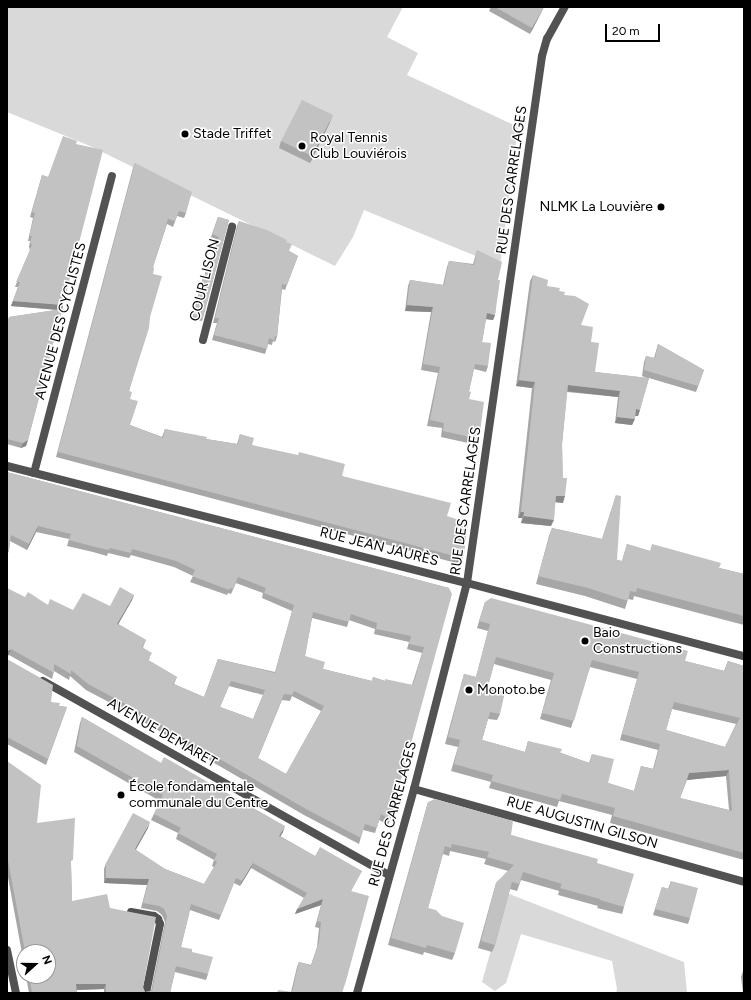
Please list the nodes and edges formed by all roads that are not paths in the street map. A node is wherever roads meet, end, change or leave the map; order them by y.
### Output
1 (565, 7) edge
2 (112, 176) dead end
3 (232, 227) dead end
4 (203, 340) dead end
5 (7, 466) edge
6 (34, 473) junction
7 (467, 583) junction
8 (744, 656) edge
9 (34, 676) edge
10 (414, 789) junction
11 (389, 875) junction
12 (744, 882) edge
13 (122, 911) edge
14 (7, 950) edge
15 (16, 993) edge
16 (146, 993) edge
17 (357, 993) edge

1 - 7 street, RUE DES CARRELAGES
2 - 6 street, AVENUE DES CYCLISTES
3 - 4 street, COUR LISON
5 - 6 street, RUE JEAN JAURÈS
6 - 7 street, RUE JEAN JAURÈS
7 - 8 street, RUE JEAN JAURÈS
7 - 10 street, RUE DES CARRELAGES
9 - 11 street, AVENUE DEMARET
10 - 11 street, RUE DES CARRELAGES
10 - 12 street, RUE AUGUSTIN GILSON
11 - 17 street, RUE DES CARRELAGES
13 - 16 street
14 - 15 street

